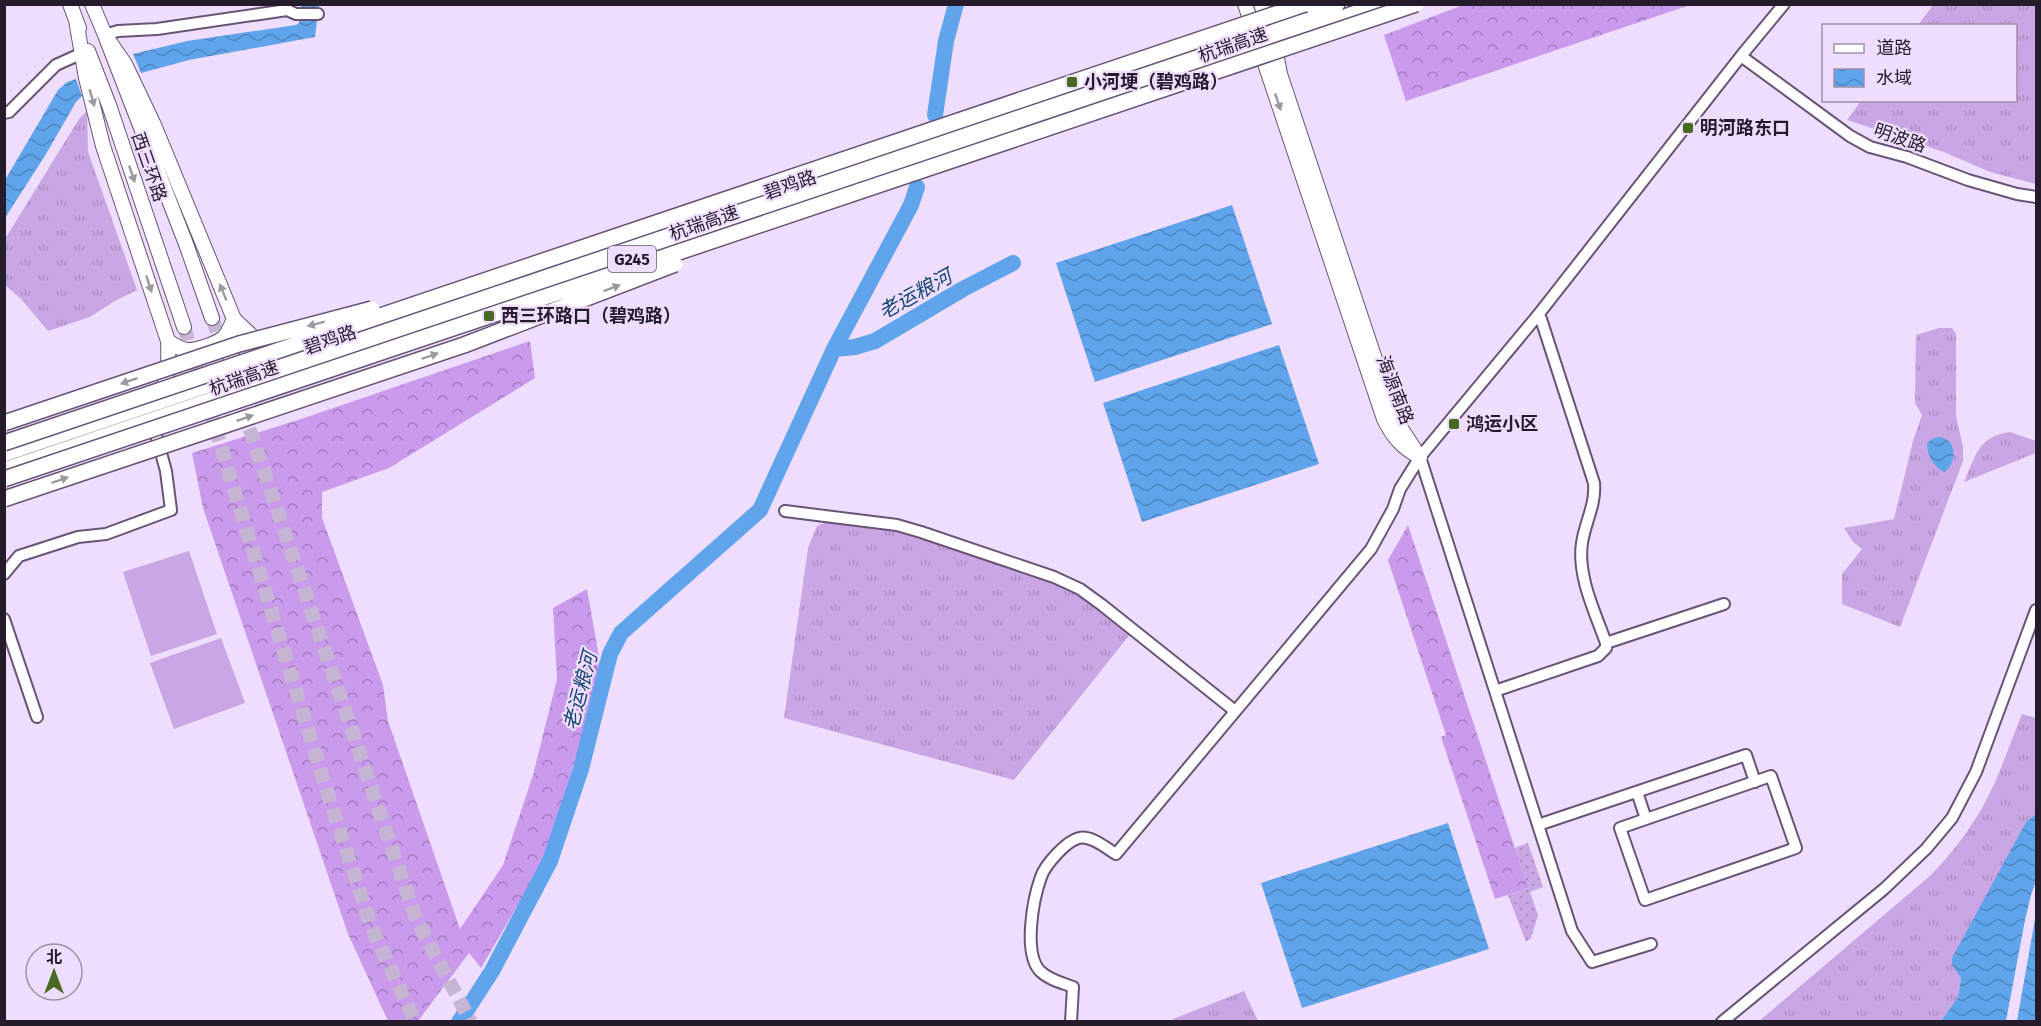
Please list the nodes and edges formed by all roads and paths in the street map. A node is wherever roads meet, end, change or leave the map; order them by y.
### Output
1 (70, 4) edge
2 (92, 4) edge
3 (1245, 4) edge
4 (1261, 4) edge
5 (1305, 4) edge
6 (1336, 4) edge
7 (1383, 4) edge
8 (1416, 4) edge
9 (1784, 4) edge
10 (289, 10) edge
11 (318, 14) dead end
12 (105, 35) junction
13 (1264, 37) junction
14 (85, 52) junction
15 (1741, 56) junction
16 (4, 113) edge
17 (901, 178) junction
18 (2037, 197) edge
19 (514, 271) junction
20 (1538, 315) junction
21 (212, 318) tunnel mouth
22 (234, 319) junction
23 (184, 327) tunnel mouth
24 (168, 341) junction
25 (293, 356) junction
26 (228, 379) junction
27 (208, 385) junction
28 (223, 397) junction
29 (157, 402) junction
30 (152, 421) junction
31 (4, 423) edge
32 (4, 443) edge
33 (4, 454) edge
34 (1420, 457) junction
35 (4, 470) edge
36 (4, 479) edge
37 (4, 499) edge
38 (785, 511) dead end
39 (4, 574) edge
40 (1724, 604) dead end
41 (2037, 610) edge
42 (4, 619) edge
43 (1606, 644) junction
44 (1495, 691) junction
45 (1235, 711) junction
46 (37, 717) dead end
47 (1755, 782) junction
48 (1637, 792) junction
49 (1646, 819) junction
50 (1538, 825) junction
51 (1651, 944) dead end
52 (1071, 1022) edge
53 (1722, 1022) edge

1 - 14 main road
2 - 12 main road
3 - 13 main road, 海源南路
4 - 13 main road, 海源南路
5 - 19 highway, 杭瑞高速, bridge
6 - 13 highway, 碧鸡路 / G245
7 - 13 highway, 碧鸡路 / G245
8 - 17 highway, 杭瑞高速, bridge
9 - 15 street
10 - 11 street
10 - 12 street
12 - 21 main road, 西三环路
22 -> 12 main road
13 - 25 highway, 碧鸡路 / G245
13 - 28 highway, 碧鸡路 / G245
13 - 34 main road, 海源南路
14 - 16 street
14 -> 23 main road, 西三环路
14 -> 24 main road
15 - 18 street, 明波路
15 - 20 street
17 - 36 highway, 杭瑞高速, bridge
37 -> 17 highway, bridge
19 -> 31 highway, bridge
19 - 32 highway, 杭瑞高速, bridge
20 - 34 street
20 - 43 street
22 - 24 main road
22 - 25 main road
22 - 26 main road
24 - 27 main road
24 - 29 main road
25 - 26 highway, 碧鸡路 / G245
26 - 27 highway, 碧鸡路 / G245
26 - 28 main road
27 - 28 main road
27 - 29 highway, 碧鸡路 / G245
28 - 30 highway, 碧鸡路 / G245
29 - 33 highway, 碧鸡路 / G245
30 - 35 highway, 碧鸡路 / G245
30 - 39 street
34 - 44 street
34 - 45 street
38 - 45 street
40 - 43 street
41 - 53 street
42 - 46 street
43 - 44 street
44 - 50 street
45 - 52 street
47 - 48 street
47 - 49 street
47 - 49 street
48 - 49 street
48 - 50 street
50 - 51 street

